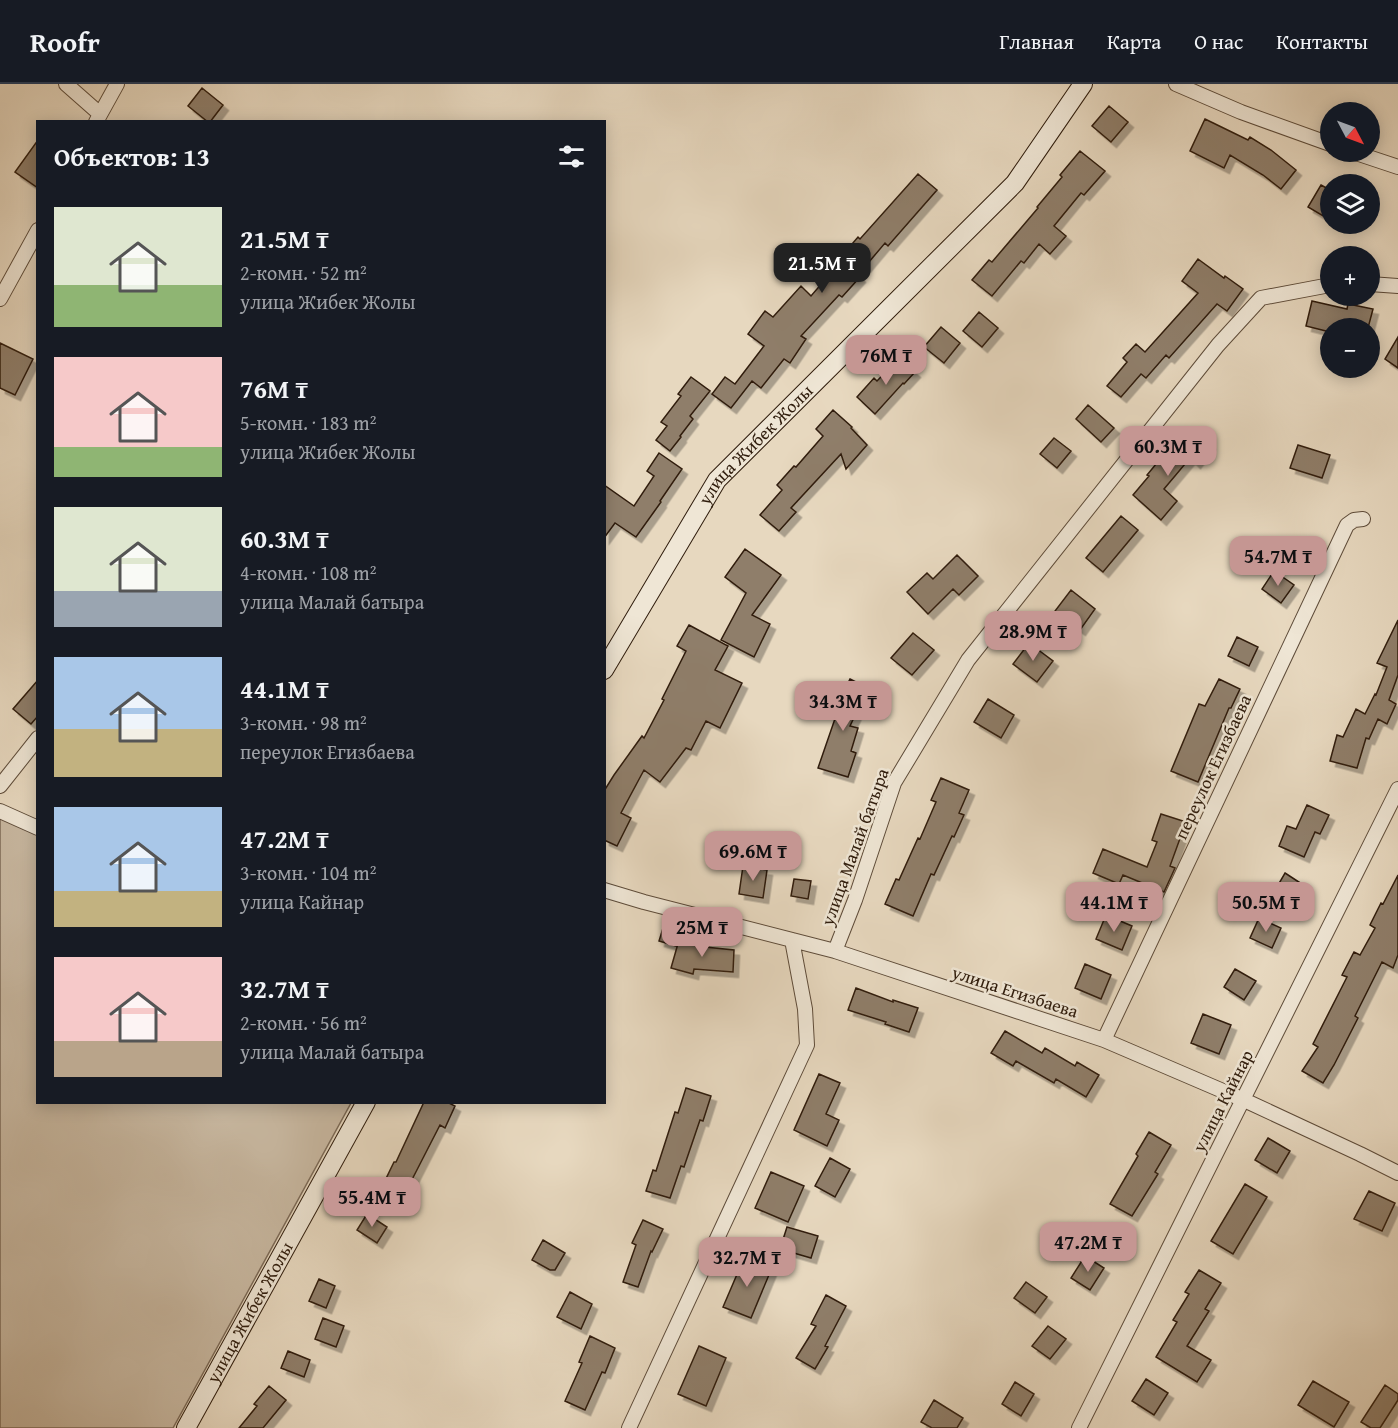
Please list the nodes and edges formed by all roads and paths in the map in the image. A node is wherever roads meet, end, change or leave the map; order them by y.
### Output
1 (66, 84) edge
2 (117, 84) edge
3 (1083, 84) edge
4 (1176, 84) edge
5 (98, 118) edge
6 (1320, 140) edge
7 (1380, 161) edge
8 (1398, 167) edge
9 (36, 234) edge
10 (1380, 285) edge
11 (1398, 286) edge
12 (1320, 287) edge
13 (0, 299) edge
14 (1363, 519) dead end
15 (606, 667) edge
16 (36, 741) edge
17 (0, 786) edge
18 (1398, 789) edge
19 (0, 811) edge
20 (36, 827) edge
21 (606, 891) edge
22 (792, 940) junction
23 (835, 951) junction
24 (1104, 1041) junction
25 (1244, 1100) junction
26 (365, 1104) edge
27 (1398, 1173) edge
28 (186, 1428) edge
29 (629, 1428) edge
30 (1079, 1428) edge

1 - 5 street
2 - 5 street
3 - 15 main road, улица Жибек Жолы
4 - 6 street
7 - 8 street
9 - 13 street
10 - 11 street
12 - 23 street, улица Малай батыра
14 - 24 street, переулок Егизбаева
16 - 17 street
18 - 25 street, улица Кайнар
19 - 20 street
21 - 22 street, улица Егизбаева
22 - 23 street, улица Егизбаева
22 - 29 street
23 - 24 street, улица Егизбаева
24 - 25 street, улица Егизбаева
25 - 27 street, улица Егизбаева
25 - 30 street, улица Кайнар
26 - 28 main road, улица Жибек Жолы

